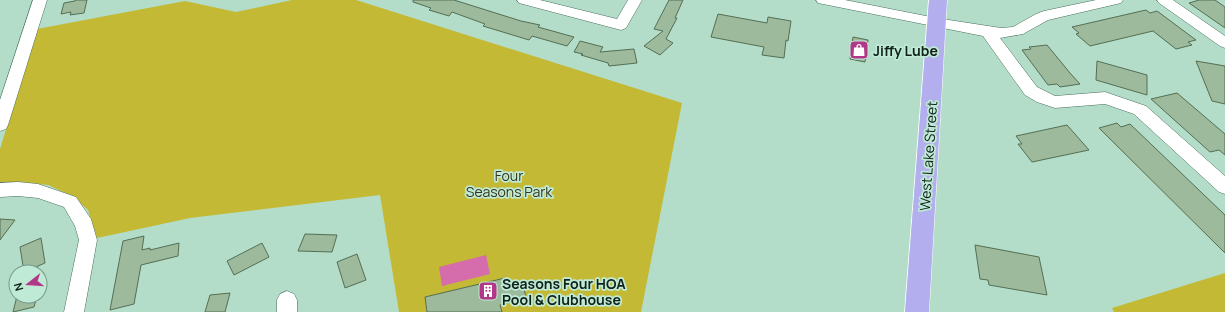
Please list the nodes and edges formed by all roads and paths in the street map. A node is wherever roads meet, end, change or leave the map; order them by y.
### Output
1 (40, 0) edge
2 (524, 0) edge
3 (635, 0) edge
4 (823, 0) edge
5 (938, 0) edge
6 (1116, 0) edge
7 (1164, 0) edge
8 (936, 24) junction
9 (988, 32) junction
10 (1225, 43) edge
11 (0, 125) edge
12 (1223, 183) edge
13 (0, 190) edge
14 (74, 312) edge
15 (917, 312) edge

1 - 11 street
2 - 3 street
4 - 8 street
5 - 8 main road, West Lake Street
6 - 9 street
7 - 10 street
8 - 9 street
8 - 15 main road, West Lake Street
9 - 12 street
13 - 14 street

